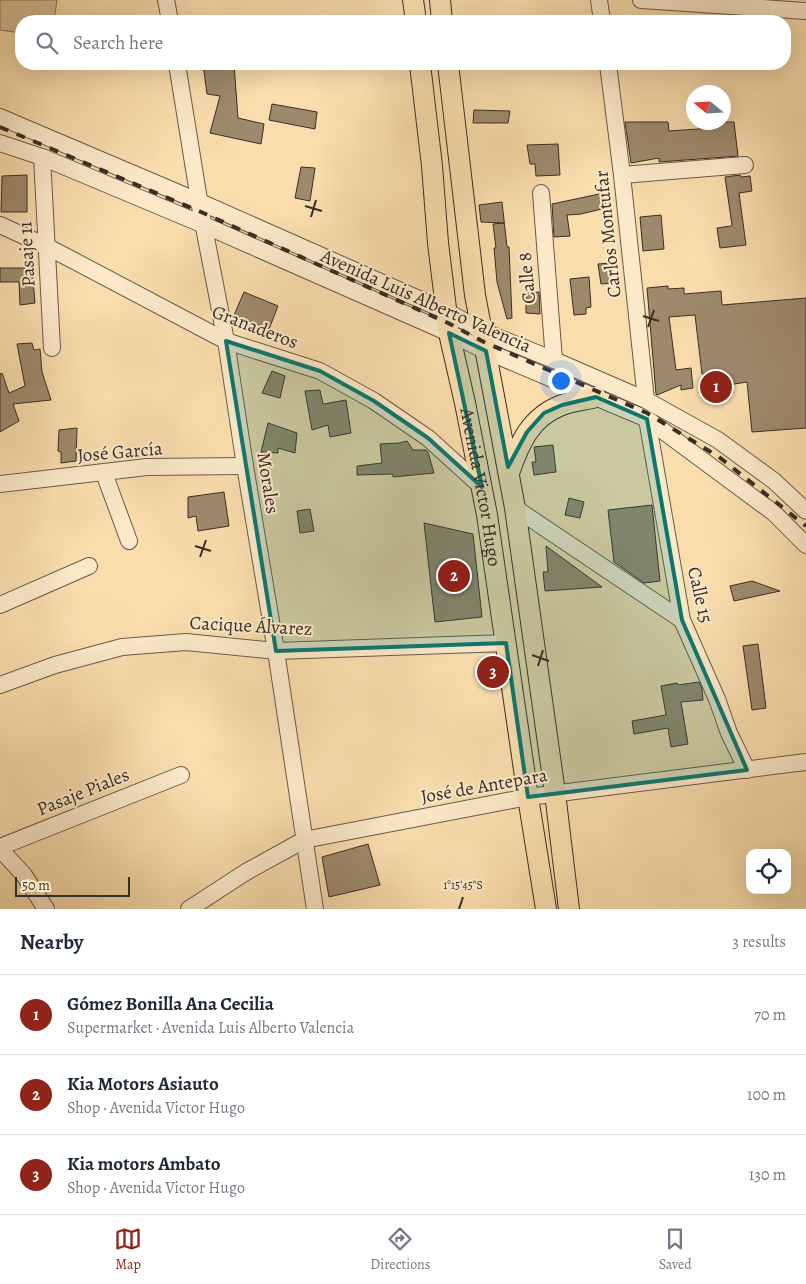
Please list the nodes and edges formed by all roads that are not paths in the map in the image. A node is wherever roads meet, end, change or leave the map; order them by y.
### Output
1 (166, 0) edge
2 (413, 0) edge
3 (440, 0) edge
4 (599, 0) edge
5 (641, 0) edge
6 (806, 11) edge
7 (169, 15) edge
8 (415, 15) edge
9 (441, 15) edge
10 (601, 15) edge
11 (178, 70) edge
12 (421, 70) edge
13 (449, 70) edge
14 (609, 70) edge
15 (0, 117) edge
16 (0, 143) edge
17 (42, 157) junction
18 (745, 165) dead end
19 (622, 176) junction
20 (540, 193) dead end
21 (200, 202) junction
22 (0, 225) edge
23 (204, 225) junction
24 (46, 246) junction
25 (446, 312) junction
26 (482, 331) junction
27 (449, 333) junction
28 (226, 341) junction
29 (52, 348) dead end
30 (486, 351) junction
31 (554, 360) junction
32 (596, 397) junction
33 (646, 400) junction
34 (648, 419) junction
35 (245, 466) junction
36 (104, 473) junction
37 (509, 474) junction
38 (0, 484) edge
39 (482, 487) junction
40 (515, 508) junction
41 (806, 511) edge
42 (129, 541) dead end
43 (806, 545) edge
44 (89, 566) dead end
45 (0, 605) edge
46 (682, 620) junction
47 (506, 643) junction
48 (276, 652) junction
49 (0, 684) edge
50 (806, 762) edge
51 (747, 770) junction
52 (181, 775) dead end
53 (555, 793) junction
54 (528, 797) junction
55 (304, 840) junction
56 (0, 848) edge
57 (46, 909) edge
58 (189, 909) edge
59 (315, 909) edge
60 (546, 909) edge
61 (569, 909) edge

1 - 7 street
2 - 8 main road
3 - 9 main road
4 - 10 street
5 - 6 street
11 - 21 street, Morales
12 - 25 main road, Avenida Victor Hugo
13 - 26 main road, Avenida Victor Hugo
14 - 19 street, Carlos Montufar
15 - 21 street, Avenida Luis Alberto Valencia
16 - 17 street, Avenida Luis Alberto Valencia
17 - 23 street, Avenida Luis Alberto Valencia
17 - 24 street, Pasaje 11
18 - 19 street
19 - 33 street, Carlos Montufar
20 - 31 street, Calle 8
21 - 23 street, Morales
21 - 25 street, Avenida Luis Alberto Valencia
22 - 24 street, Granaderos
23 - 27 street, Avenida Luis Alberto Valencia
23 - 28 street, Morales
24 - 28 street, Granaderos
24 - 29 street, Pasaje 11
25 - 26 street, Avenida Luis Alberto Valencia
25 - 27 main road, Avenida Victor Hugo
26 - 30 main road, Avenida Victor Hugo
26 - 31 street, Avenida Luis Alberto Valencia
27 - 30 street, Avenida Luis Alberto Valencia
27 - 39 main road, Avenida Victor Hugo
28 - 35 street, Morales
28 - 39 street, Granaderos
30 - 32 street, Avenida Luis Alberto Valencia
30 - 37 main road, Avenida Victor Hugo
31 - 33 street, Avenida Luis Alberto Valencia
32 - 34 street, Avenida Luis Alberto Valencia
32 - 37 main road
33 - 41 street, Avenida Luis Alberto Valencia
34 - 43 street, Avenida Luis Alberto Valencia
34 - 46 street, Calle 15
35 - 36 street, José García
35 - 48 street, Morales
36 - 38 street, José García
36 - 42 street
37 - 40 main road, Avenida Victor Hugo
39 - 47 main road, Avenida Victor Hugo
40 - 46 street
40 - 53 main road, Avenida Victor Hugo
44 - 45 street
46 - 51 street, Calle 15
47 - 48 street, Cacique Álvarez
47 - 54 main road, Avenida Victor Hugo
48 - 49 street, Cacique Álvarez
48 - 55 street, Morales
50 - 51 street, José de Antepara
51 - 53 street, José de Antepara
52 - 56 street, Pasaje Piales
53 - 54 street, José de Antepara
53 - 61 main road, Avenida Victor Hugo
54 - 55 street, José de Antepara
54 - 60 main road, Avenida Victor Hugo
55 - 58 street, José de Antepara
55 - 59 street, Morales
56 - 57 street

